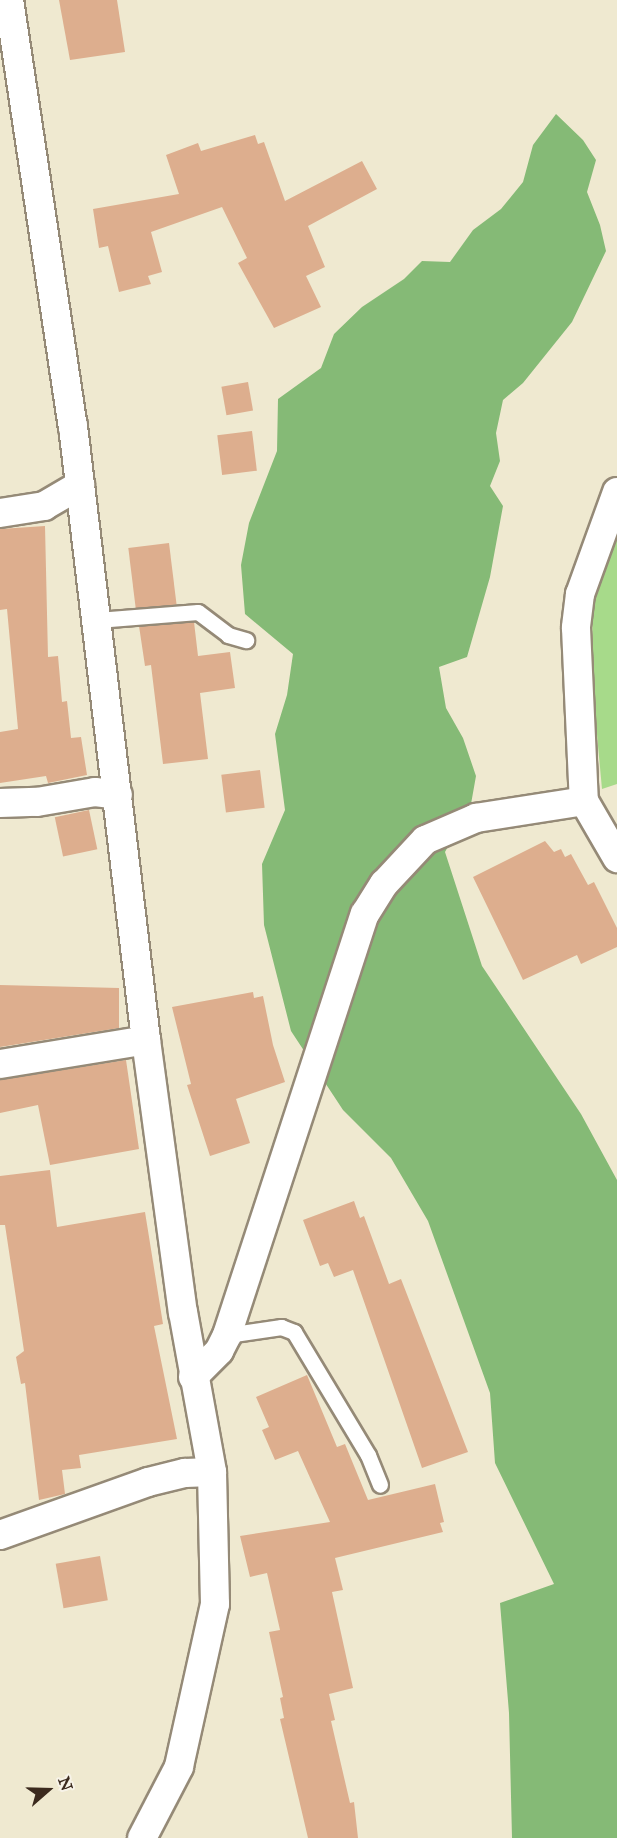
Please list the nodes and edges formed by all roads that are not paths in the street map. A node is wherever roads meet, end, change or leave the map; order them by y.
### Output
1 (9, 0) edge
2 (80, 485) junction
3 (617, 492) edge
4 (0, 513) edge
5 (97, 620) junction
6 (246, 640) dead end
7 (118, 795) junction
8 (584, 801) junction
9 (0, 803) edge
10 (617, 858) edge
11 (146, 1040) junction
12 (0, 1064) edge
13 (227, 1335) junction
14 (193, 1377) junction
15 (212, 1472) junction
16 (380, 1485) dead end
17 (0, 1535) edge
18 (142, 1838) edge

1 - 2 street
2 - 4 street
2 - 5 street
3 - 8 street
5 - 6 lane
5 - 7 street
7 - 9 street
7 - 11 street
8 - 10 street
8 - 13 street
11 - 12 street
11 - 14 street
13 - 14 street
13 - 16 lane
14 - 15 street
15 - 17 street
15 - 18 street

